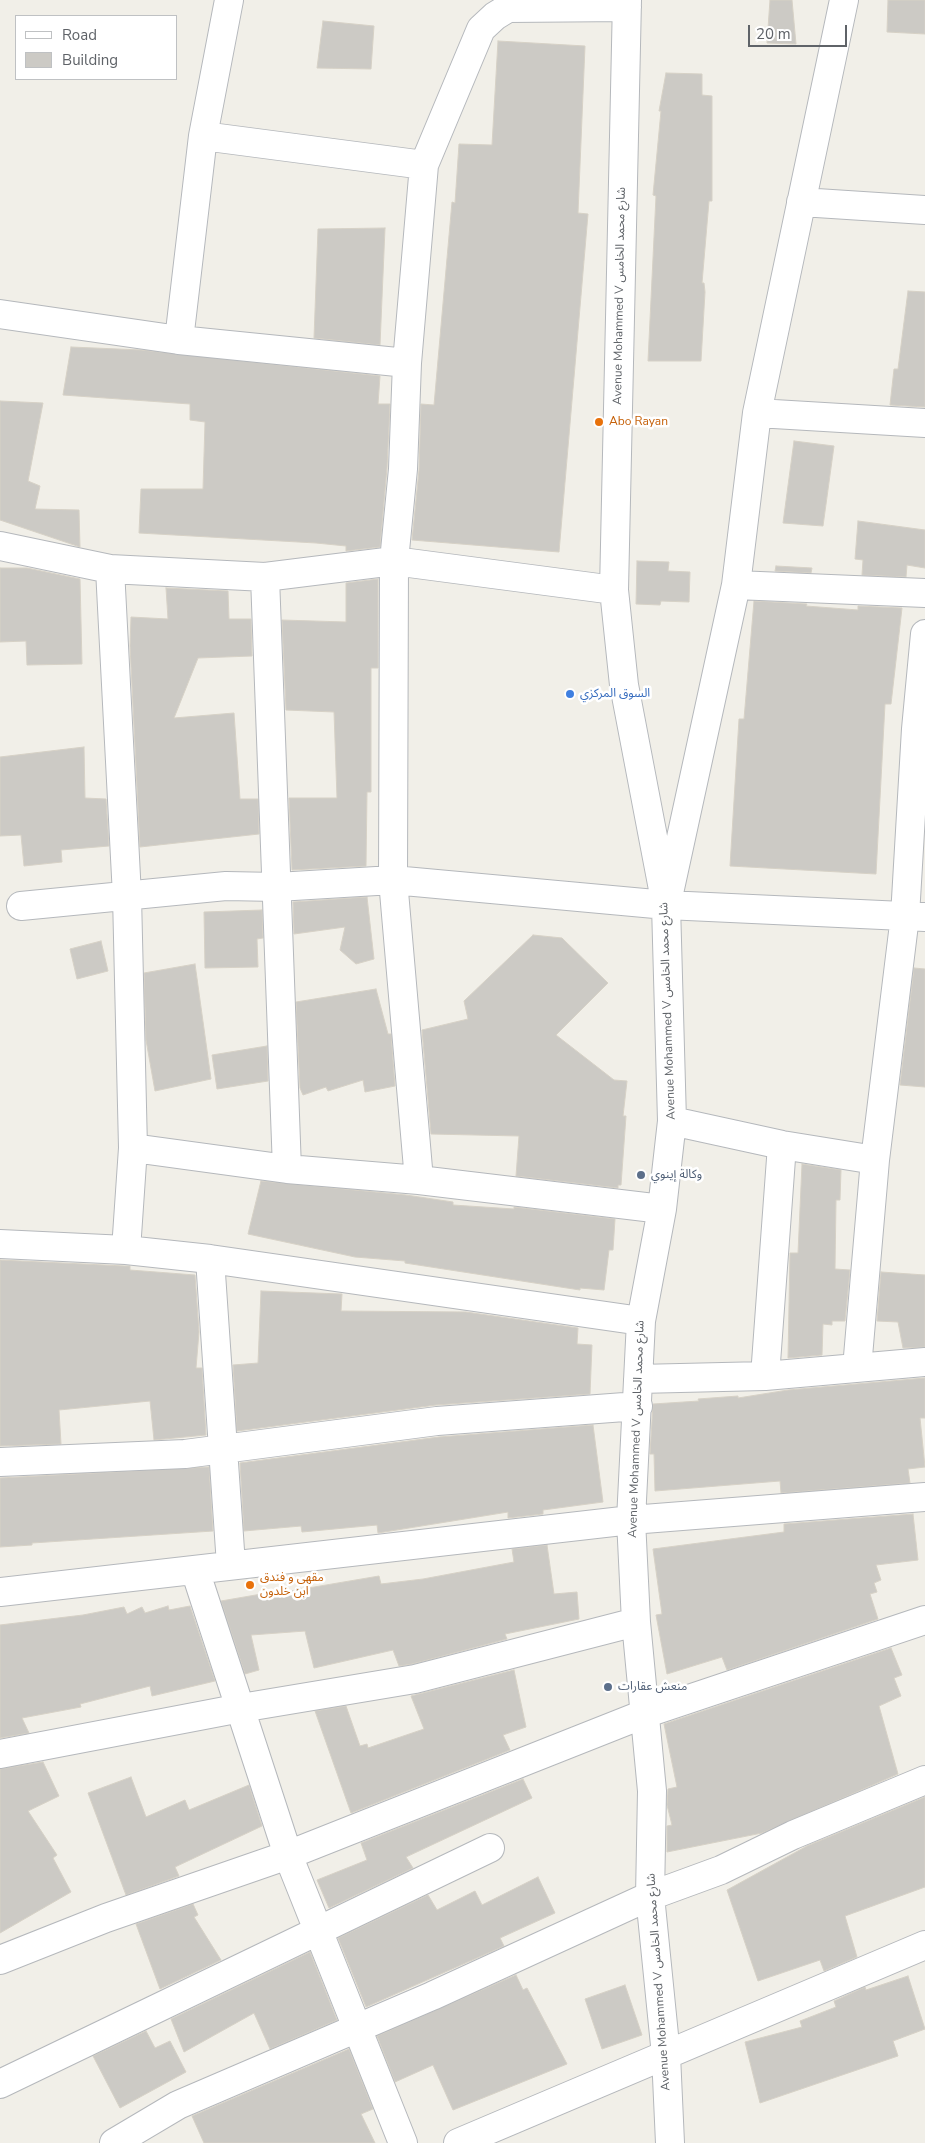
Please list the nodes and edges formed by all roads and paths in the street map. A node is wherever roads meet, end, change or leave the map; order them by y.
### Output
1 (229, 0) edge
2 (844, 0) edge
3 (627, 4) edge
4 (203, 136) junction
5 (424, 165) junction
6 (801, 202) junction
7 (925, 210) edge
8 (0, 314) edge
9 (179, 340) junction
10 (407, 363) junction
11 (757, 414) junction
12 (925, 423) edge
13 (0, 546) edge
14 (394, 561) junction
15 (110, 569) junction
16 (265, 577) junction
17 (736, 585) junction
18 (614, 590) junction
19 (925, 594) edge
20 (925, 634) edge
21 (920, 729) edge
22 (393, 880) junction
23 (277, 888) junction
24 (128, 896) junction
25 (666, 905) junction
26 (21, 906) dead end
27 (915, 916) edge
28 (672, 1121) junction
29 (782, 1145) junction
30 (133, 1148) junction
31 (875, 1160) junction
32 (287, 1168) junction
33 (419, 1180) junction
34 (662, 1209) junction
35 (0, 1244) edge
36 (126, 1250) junction
37 (210, 1259) junction
38 (641, 1321) junction
39 (925, 1362) edge
40 (857, 1368) junction
41 (765, 1376) junction
42 (638, 1378) junction
43 (638, 1406) junction
44 (223, 1449) junction
45 (0, 1462) edge
46 (925, 1497) edge
47 (631, 1520) junction
48 (231, 1565) junction
49 (195, 1570) junction
50 (0, 1592) edge
51 (925, 1620) edge
52 (636, 1622) junction
53 (241, 1708) junction
54 (644, 1714) junction
55 (0, 1754) edge
56 (925, 1780) edge
57 (490, 1848) dead end
58 (288, 1855) junction
59 (650, 1896) junction
60 (319, 1932) junction
61 (925, 1945) edge
62 (0, 1960) edge
63 (356, 2029) junction
64 (666, 2055) junction
65 (0, 2084) edge
66 (114, 2143) edge
67 (403, 2143) edge
68 (458, 2143) edge
69 (670, 2143) edge

1 - 4 street
2 - 6 street
3 - 5 street
3 - 18 street, Avenue Mohammed V شارع محمد الخامس
4 - 5 street
4 - 9 street
5 - 10 street
6 - 7 street
6 - 11 street
8 - 9 street
9 - 10 street
10 - 14 street
11 - 12 street
11 - 17 street
13 - 15 street
14 - 16 street
14 - 18 street
14 - 22 street
15 - 16 street
15 - 24 street
16 - 23 street
17 - 19 street
17 - 25 street
18 - 25 street, Avenue Mohammed V شارع محمد الخامس
20 - 21 street
21 - 27 street
22 - 23 street
22 - 25 street
22 - 33 street
23 - 24 street
23 - 32 street
24 - 26 street
24 - 30 street
25 - 27 street
25 - 28 street, Avenue Mohammed V شارع محمد الخامس
27 - 31 street
28 - 29 street
28 - 34 street, Avenue Mohammed V شارع محمد الخامس
29 - 31 street
29 - 41 street
30 - 32 street
30 - 36 street
31 - 40 street
32 - 33 street
33 - 34 street
34 - 38 street, Avenue Mohammed V شارع محمد الخامس
35 - 36 street
36 - 37 street
37 - 38 street
37 - 44 street
38 - 42 street, Avenue Mohammed V شارع محمد الخامس
39 - 40 street
40 - 41 street
41 - 42 street
42 - 43 street, Avenue Mohammed V شارع محمد الخامس
43 - 44 street
43 - 47 street, Avenue Mohammed V شارع محمد الخامس
44 - 45 street
44 - 48 street
46 - 47 street
47 - 48 street
47 - 52 street, Avenue Mohammed V شارع محمد الخامس
48 - 49 street
49 - 50 street
49 - 53 street
51 - 54 street
52 - 53 street
52 - 54 street, Avenue Mohammed V شارع محمد الخامس
53 - 55 street
53 - 58 street
54 - 58 street
54 - 59 street, Avenue Mohammed V شارع محمد الخامس
56 - 59 street
57 - 60 street
58 - 60 street
58 - 62 street
59 - 63 street
59 - 64 street, Avenue Mohammed V شارع محمد الخامس
60 - 63 street
60 - 65 street
61 - 64 street
63 - 66 street
63 - 67 street
64 - 68 street
64 - 69 street, Avenue Mohammed V شارع محمد الخامس

